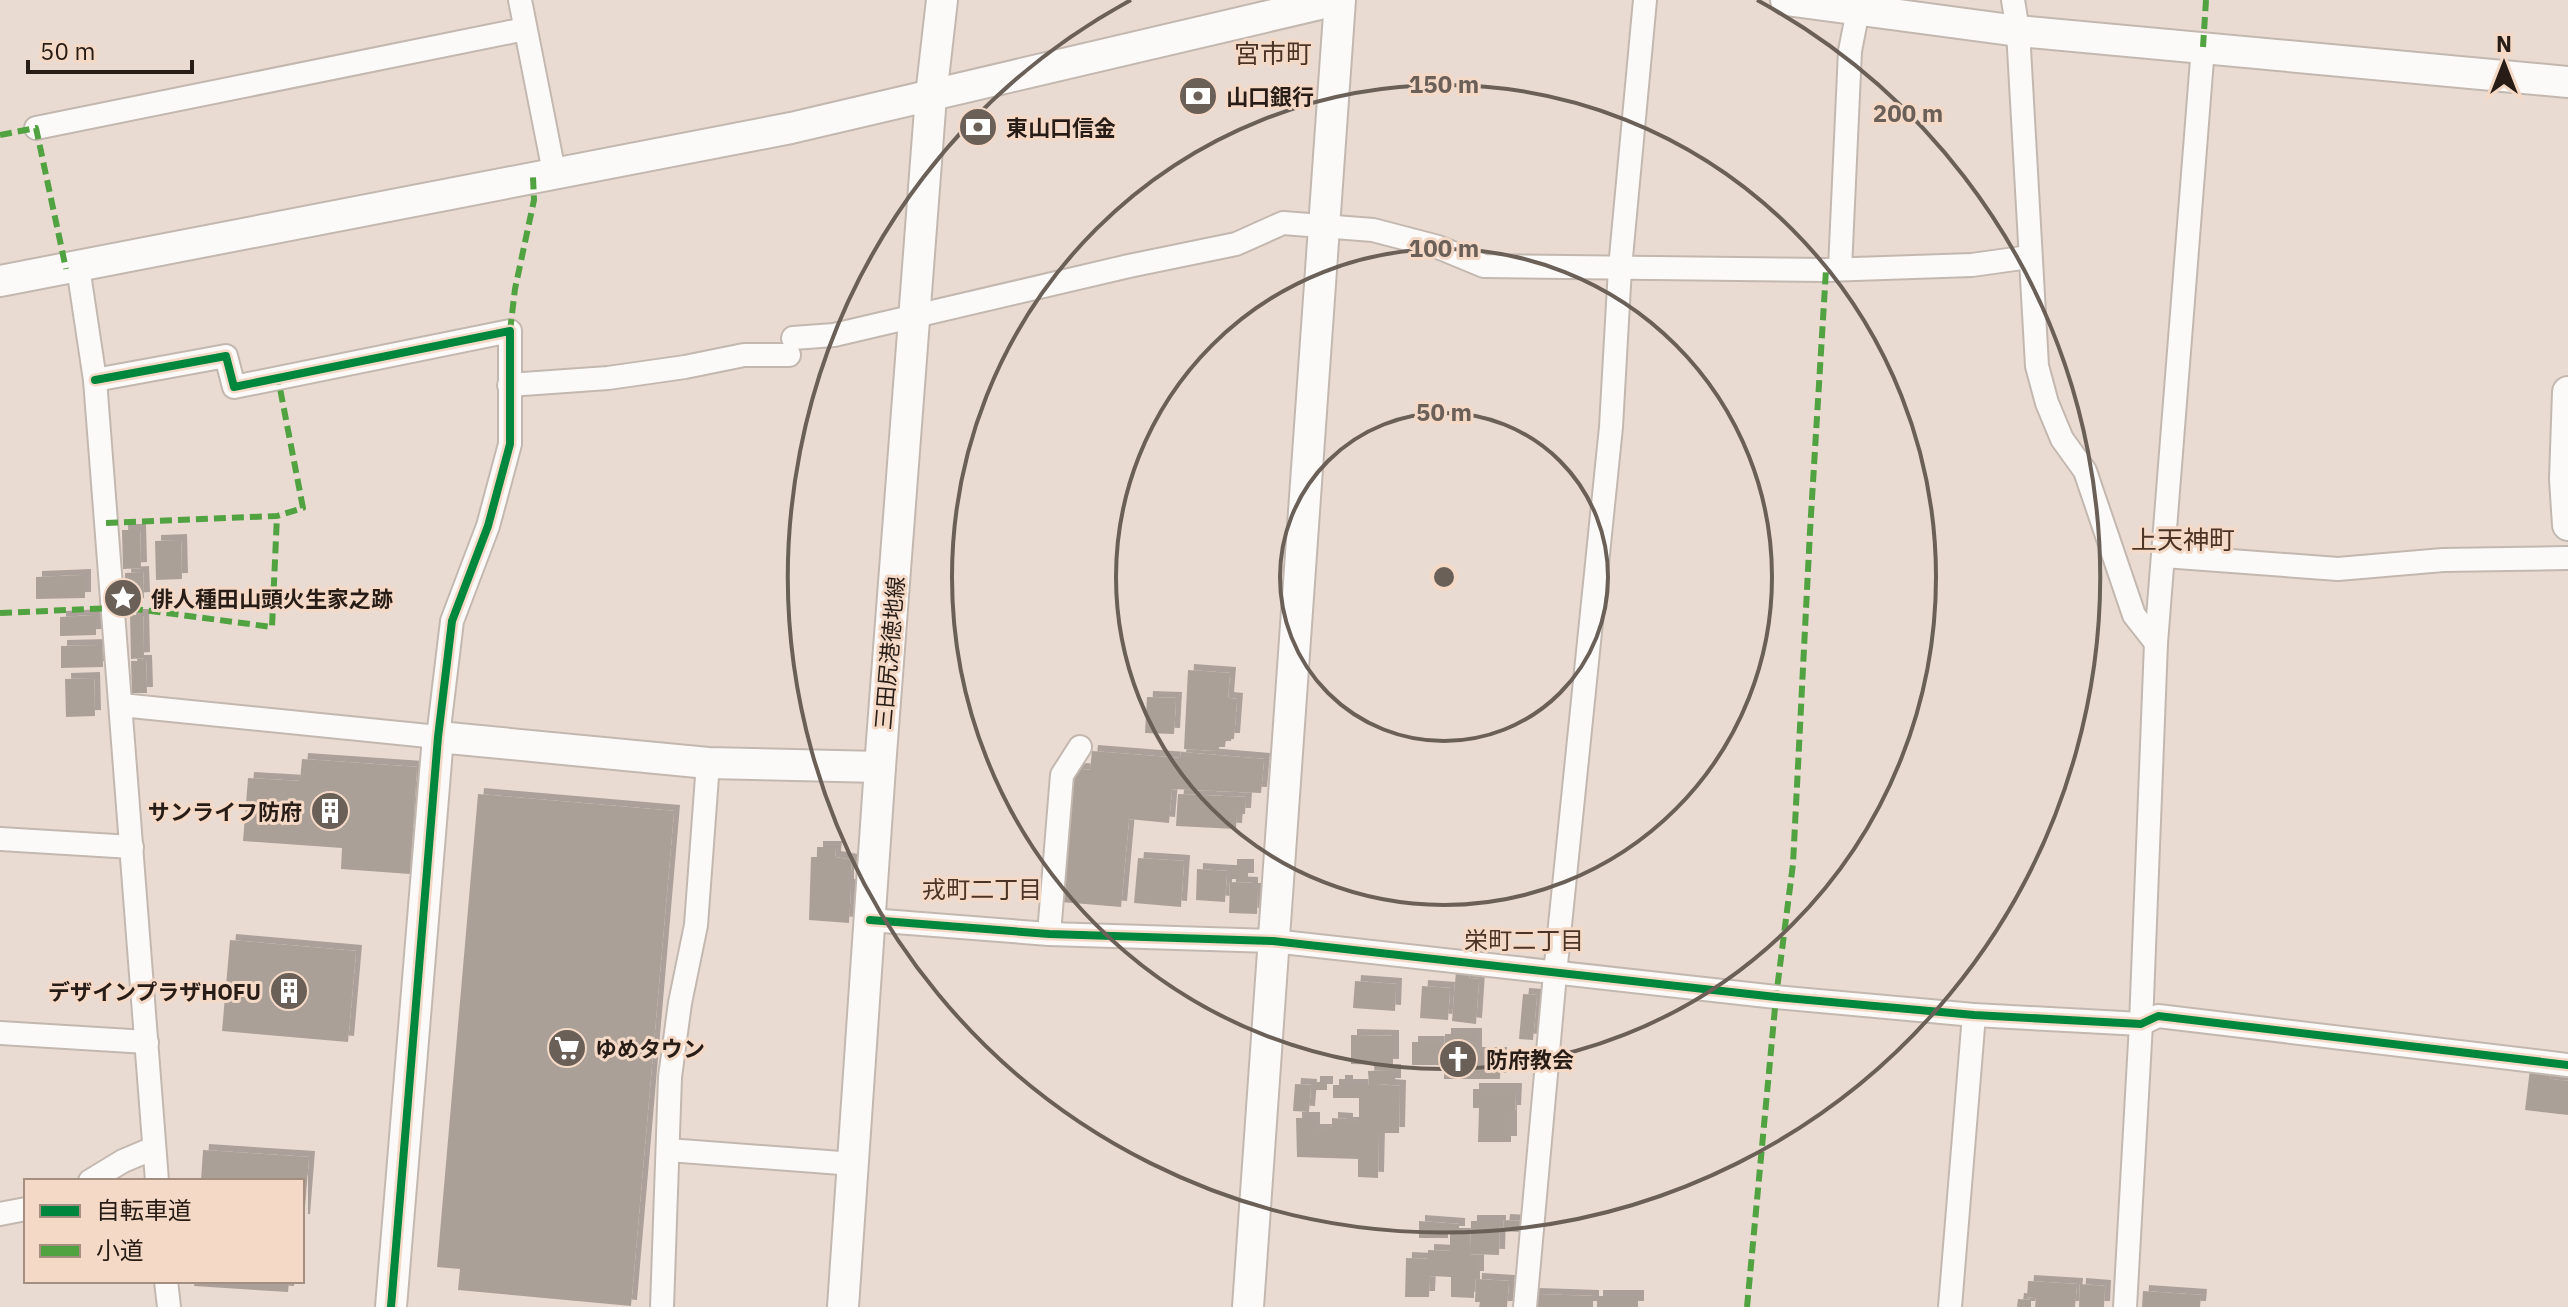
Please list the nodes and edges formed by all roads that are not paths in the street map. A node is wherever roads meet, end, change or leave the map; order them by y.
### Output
1 (520, 0) edge
2 (942, 0) edge
3 (1338, 0) edge
4 (1645, 0) edge
5 (1786, 0) edge
6 (2013, 0) edge
7 (1860, 4) edge
8 (525, 29) junction
9 (2018, 31) junction
10 (2203, 47) junction
11 (2568, 82) edge
12 (931, 96) junction
13 (36, 128) dead end
14 (554, 172) junction
15 (1325, 227) junction
16 (2029, 257) junction
17 (78, 267) junction
18 (1620, 268) junction
19 (1840, 269) junction
20 (0, 281) edge
21 (916, 316) junction
22 (95, 380) junction
23 (509, 385) junction
24 (2568, 392) edge
25 (2567, 428) edge
26 (2568, 525) edge
27 (2164, 556) junction
28 (2568, 558) edge
29 (2156, 643) junction
30 (121, 705) junction
31 (438, 737) junction
32 (1080, 747) dead end
33 (708, 763) junction
34 (880, 767) junction
35 (0, 839) edge
36 (132, 847) junction
37 (870, 920) junction
38 (1049, 934) junction
39 (1273, 941) junction
40 (1555, 974) junction
41 (1974, 1015) junction
42 (2141, 1024) junction
43 (0, 1033) edge
44 (147, 1042) junction
45 (2568, 1065) edge
46 (154, 1148) junction
47 (668, 1150) junction
48 (854, 1164) junction
49 (93, 1179) edge
50 (157, 1179) edge
51 (24, 1209) edge
52 (0, 1214) edge
53 (166, 1283) edge
54 (169, 1307) edge
55 (391, 1307) edge
56 (662, 1307) edge
57 (843, 1307) edge
58 (1248, 1307) edge
59 (1525, 1307) edge
60 (1950, 1307) edge
61 (2125, 1307) edge

1 - 8 street
2 - 12 street, 三田尻港徳地線
3 - 12 street
3 - 15 street
4 - 18 street
5 - 7 street
6 - 9 street
7 - 9 street
7 - 19 street
8 - 13 street
8 - 14 street
9 - 10 street
9 - 16 street
10 - 11 street
10 - 27 street
12 - 14 street
12 - 21 street, 三田尻港徳地線
14 - 17 street
15 - 18 street
15 - 21 street
15 - 39 street
16 - 19 street
16 - 29 street
17 - 20 street
17 - 22 street
18 - 19 street
18 - 40 street
21 - 23 street
21 - 34 street, 三田尻港徳地線
22 - 23 street
22 - 30 street
23 - 31 street
24 - 25 street
25 - 26 street
27 - 28 street
27 - 29 street
29 - 42 street
30 - 31 street
30 - 36 street
31 - 33 street
31 - 55 street
32 - 38 street
33 - 34 street
33 - 47 street
34 - 37 street, 三田尻港徳地線
35 - 36 street
36 - 44 street
37 - 38 street
37 - 48 street, 三田尻港徳地線
38 - 39 street
39 - 40 street
39 - 58 street
40 - 41 street
40 - 59 street
41 - 42 street
41 - 60 street
42 - 45 street
42 - 61 street
43 - 44 street
44 - 46 street
46 - 49 street
46 - 50 street
47 - 48 street
47 - 56 street
48 - 57 street, 三田尻港徳地線
51 - 52 street
53 - 54 street

